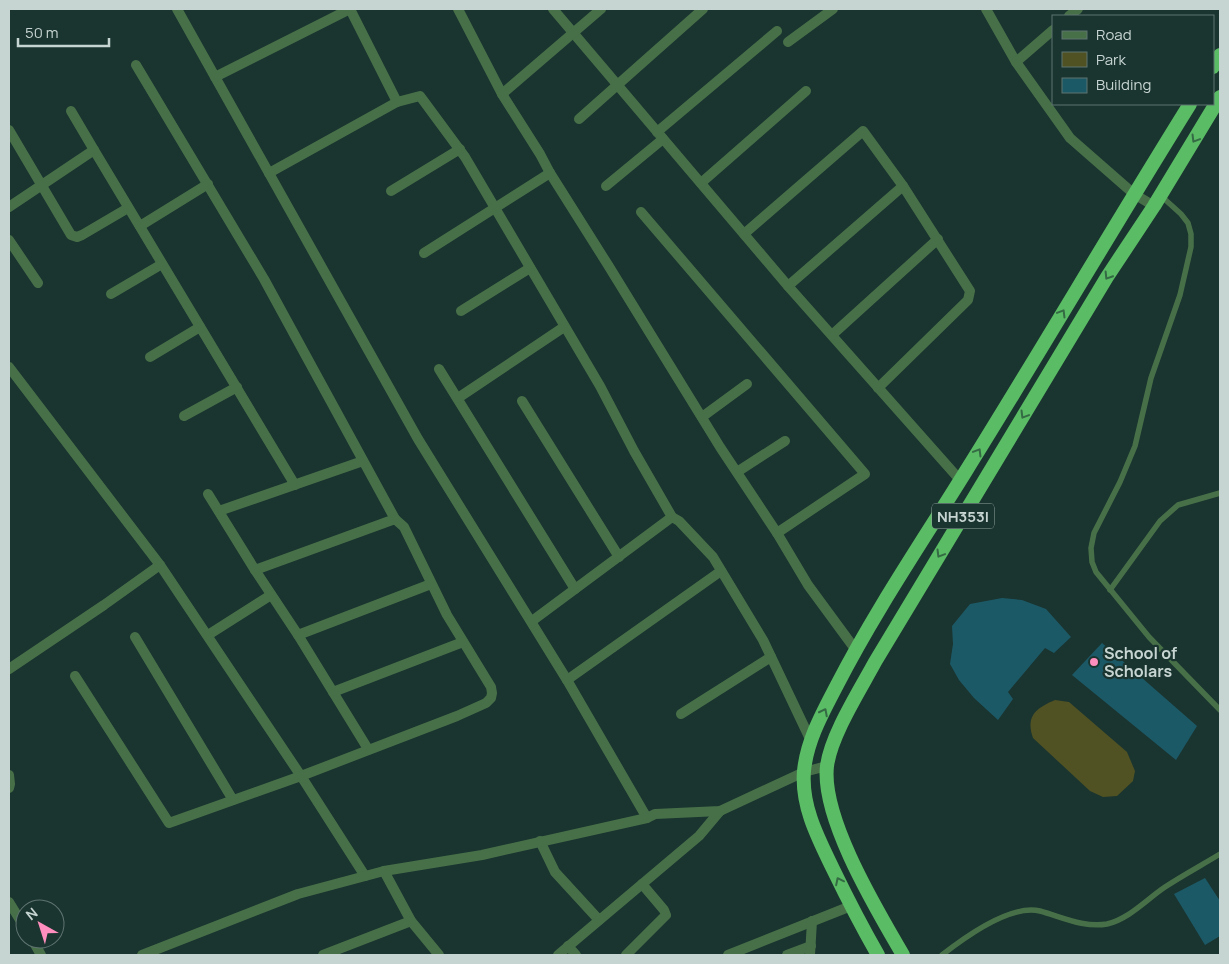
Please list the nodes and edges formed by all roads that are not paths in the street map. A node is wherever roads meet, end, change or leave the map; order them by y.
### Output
1 (177, 9) edge
2 (458, 9) edge
3 (553, 9) edge
4 (601, 9) edge
5 (703, 9) edge
6 (833, 9) edge
7 (986, 9) edge
8 (777, 31) dead end
9 (1052, 31) edge
10 (574, 34) junction
11 (788, 42) dead end
12 (1016, 62) junction
13 (136, 65) dead end
14 (215, 77) junction
15 (618, 83) junction
16 (806, 92) dead end
17 (502, 94) junction
18 (1220, 97) edge
19 (397, 102) junction
20 (1189, 105) edge
21 (71, 110) dead end
22 (579, 119) dead end
23 (9, 130) edge
24 (660, 136) junction
25 (460, 149) junction
26 (94, 150) junction
27 (269, 173) junction
28 (550, 173) junction
29 (701, 183) junction
30 (208, 184) junction
31 (42, 185) junction
32 (606, 186) dead end
33 (902, 186) junction
34 (392, 191) dead end
35 (1134, 194) junction
36 (1157, 201) junction
37 (9, 207) edge
38 (128, 208) junction
39 (496, 209) junction
40 (641, 212) dead end
41 (140, 226) junction
42 (744, 234) junction
43 (9, 240) edge
44 (938, 240) junction
45 (424, 253) dead end
46 (162, 264) junction
47 (530, 268) junction
48 (38, 283) dead end
49 (788, 286) junction
50 (111, 294) dead end
51 (461, 311) dead end
52 (200, 327) junction
53 (564, 327) junction
54 (832, 335) junction
55 (150, 357) dead end
56 (9, 367) edge
57 (439, 369) dead end
58 (747, 384) dead end
59 (237, 387) junction
60 (878, 388) junction
61 (458, 398) junction
62 (522, 401) dead end
63 (184, 416) dead end
64 (702, 417) junction
65 (785, 441) dead end
66 (363, 461) junction
67 (736, 472) junction
68 (960, 480) junction
69 (295, 484) junction
70 (1220, 493) edge
71 (208, 494) dead end
72 (219, 511) junction
73 (672, 517) junction
74 (395, 519) junction
75 (777, 532) junction
76 (619, 557) junction
77 (160, 565) junction
78 (255, 570) junction
79 (721, 571) junction
80 (431, 584) junction
81 (576, 589) junction
82 (1110, 590) junction
83 (271, 594) junction
84 (532, 621) junction
85 (208, 635) junction
86 (298, 635) junction
87 (135, 637) dead end
88 (463, 642) junction
89 (856, 649) junction
90 (771, 657) junction
91 (9, 669) edge
92 (74, 676) dead end
93 (568, 680) junction
94 (333, 692) junction
95 (1220, 710) edge
96 (681, 714) dead end
97 (811, 741) junction
98 (368, 750) junction
99 (827, 766) junction
100 (804, 772) junction
101 (9, 775) edge
102 (301, 776) junction
103 (9, 788) edge
104 (233, 800) junction
105 (720, 811) junction
106 (647, 818) junction
107 (540, 841) junction
108 (1220, 854) edge
109 (384, 871) junction
110 (365, 876) junction
111 (642, 884) junction
112 (850, 906) junction
113 (599, 920) junction
114 (812, 921) junction
115 (411, 922) junction
116 (427, 942) junction
117 (568, 946) junction
118 (811, 951) edge
119 (142, 955) edge
120 (323, 955) edge
121 (428, 955) edge
122 (439, 955) edge
123 (558, 955) edge
124 (576, 955) edge
125 (626, 955) edge
126 (728, 955) edge
127 (788, 955) edge
128 (878, 955) edge
129 (903, 955) edge
130 (942, 955) edge

1 - 14 street
2 - 17 street
3 - 10 street
4 - 10 street
5 - 15 street
6 - 11 street
7 - 12 street
8 - 24 street
9 - 12 street
10 - 15 street
10 - 17 street
12 - 35 street
13 - 30 street
14 - 19 street
14 - 27 street
15 - 22 street
15 - 24 street
16 - 29 street
17 - 28 street
18 -> 36 highway, NH353I
19 - 25 street
19 - 27 street
20 - 35 highway, NH353I
21 - 26 street
23 - 31 street
24 - 29 street
24 - 32 street
25 - 34 street
25 - 39 street
26 - 31 street
26 - 38 street
27 - 84 street
28 - 39 street
28 - 64 street
29 - 42 street
30 - 41 street
30 - 66 street
31 - 37 street
31 - 38 street
33 - 42 street
33 - 44 street
33 - 49 street
35 - 36 street
68 -> 35 highway, NH353I
36 - 82 lane
36 -> 99 highway, NH353I
38 - 41 street
39 - 45 street
39 - 47 street
40 - 75 street
41 - 46 street
42 - 49 street
43 - 48 street
44 - 54 street
44 - 60 street
46 - 50 street
46 - 52 street
47 - 51 street
47 - 53 street
49 - 54 street
52 - 55 street
52 - 59 street
53 - 61 street
53 - 73 street
54 - 60 street
56 - 77 street
57 - 61 street
58 - 64 street
59 - 63 street
59 - 69 street
60 - 68 street
61 - 81 street
62 - 76 street
64 - 67 street
65 - 67 street
66 - 69 street
66 - 74 street
67 - 75 street
68 - 89 highway, NH353I
69 - 72 street
70 - 82 lane
71 - 72 street
72 - 78 street
73 - 76 street
73 - 79 street
74 - 78 street
74 - 80 street
75 - 89 street
76 - 81 street
77 - 85 street
77 - 91 street
78 - 83 street
79 - 90 street
79 - 93 street
80 - 86 street
80 - 88 street
81 - 84 street
82 - 95 lane
83 - 85 street
83 - 86 street
84 - 93 street
85 - 102 street
86 - 94 street
87 - 104 street
88 - 94 street
88 - 98 street
97 -> 89 highway, NH353I
90 - 96 street
90 - 97 street
92 - 104 street
93 - 106 street
94 - 98 street
97 - 100 highway, NH353I
98 - 102 street
99 - 100 street
99 - 129 highway, NH353I
100 - 105 street
112 -> 100 highway, NH353I
101 - 103 street
102 - 104 street
102 - 110 street
105 - 106 street
105 - 111 street
106 - 107 street
107 - 109 street
107 - 113 street
108 - 130 lane
109 - 110 street
109 - 115 street
110 - 119 street
111 - 113 street
111 - 125 street
112 - 114 street
112 - 128 highway, NH353I
113 - 117 street
114 - 118 street
114 - 126 street
115 - 116 street
115 - 120 street
116 - 121 street
116 - 122 street
117 - 123 street
117 - 124 street
118 - 127 street

